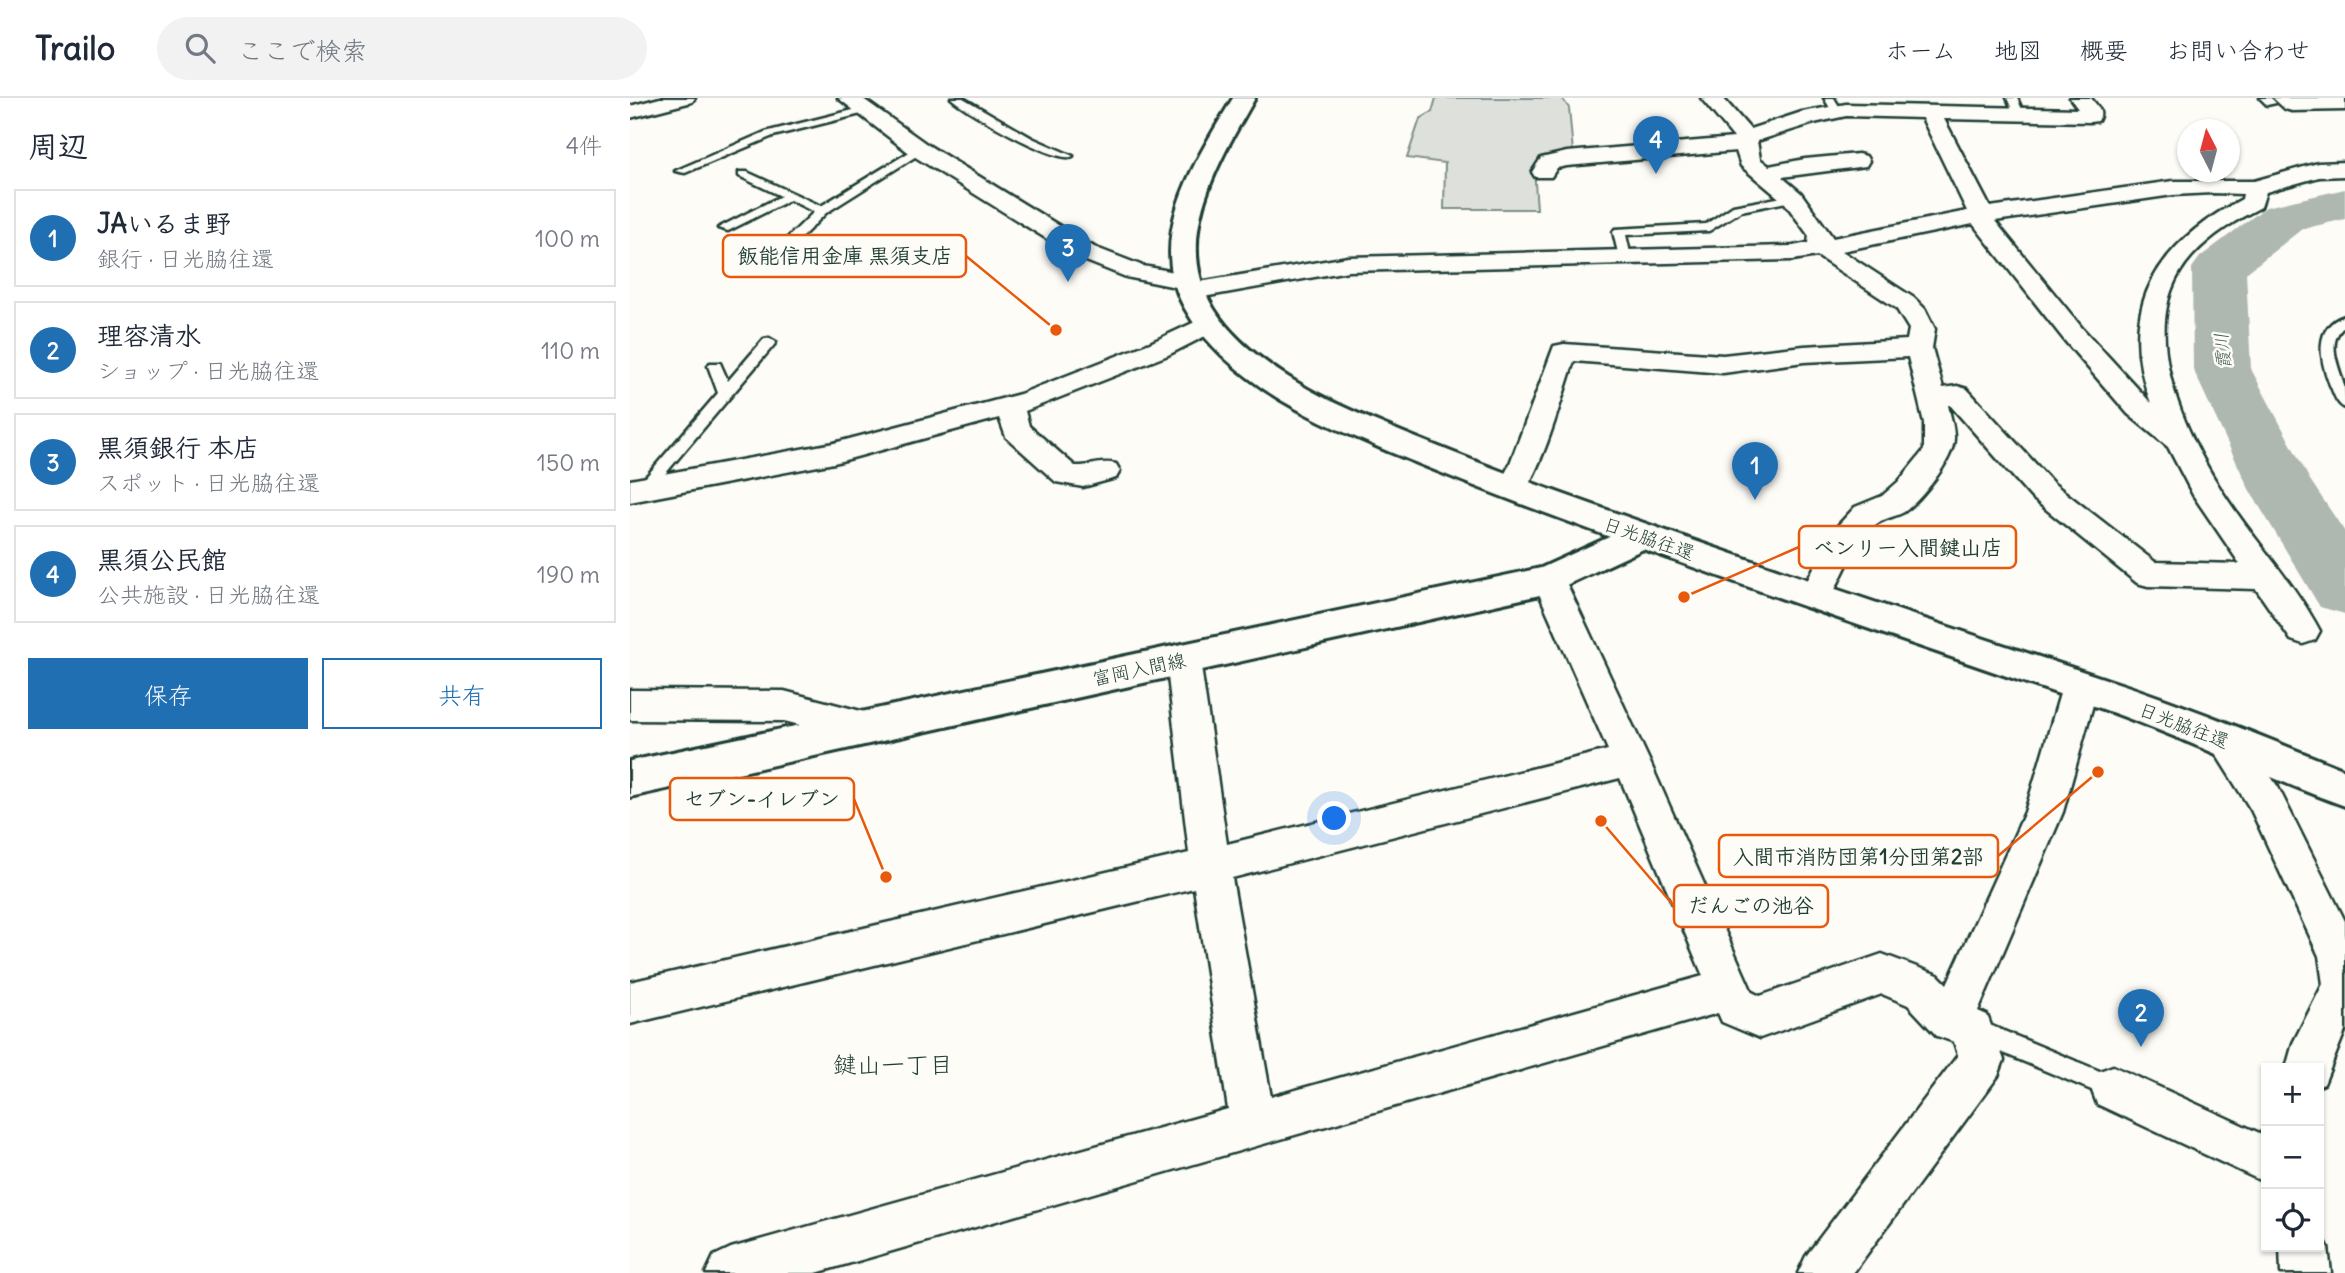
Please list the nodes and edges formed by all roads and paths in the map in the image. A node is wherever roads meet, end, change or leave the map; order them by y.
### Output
1 (685, 98) edge
2 (956, 98) edge
3 (1244, 98) edge
4 (1711, 98) edge
5 (2080, 98) edge
6 (2273, 100) edge
7 (856, 104) edge
8 (2345, 104) edge
9 (1833, 105) edge
10 (2015, 106) edge
11 (1929, 111) junction
12 (630, 112) edge
13 (1745, 141) junction
14 (920, 150) junction
15 (1067, 156) dead end
16 (1858, 161) dead end
17 (2345, 169) edge
18 (681, 171) dead end
19 (1543, 172) dead end
20 (743, 174) dead end
21 (1765, 174) junction
22 (2255, 188) junction
23 (790, 196) junction
24 (1793, 198) junction
25 (821, 211) junction
26 (1979, 216) junction
27 (724, 228) dead end
28 (734, 242) dead end
29 (1820, 247) junction
30 (1625, 257) junction
31 (1190, 286) junction
32 (2345, 320) edge
33 (1210, 323) junction
34 (769, 342) dead end
35 (1919, 348) junction
36 (715, 366) dead end
37 (725, 392) junction
38 (1931, 398) junction
39 (2345, 403) edge
40 (1010, 407) junction
41 (2180, 441) junction
42 (1105, 471) dead end
43 (1512, 488) junction
44 (637, 490) edge
45 (1640, 536) junction
46 (2267, 577) junction
47 (1549, 580) junction
48 (1816, 595) junction
49 (2303, 631) dead end
50 (1183, 660) junction
51 (2080, 687) junction
52 (630, 705) edge
53 (867, 727) junction
54 (2225, 740) junction
55 (1631, 760) junction
56 (630, 779) edge
57 (2345, 788) edge
58 (1210, 866) junction
59 (1729, 989) junction
60 (630, 1003) edge
61 (1962, 1025) junction
62 (2309, 1063) edge
63 (2113, 1088) joint
64 (1253, 1122) junction
65 (2261, 1158) edge
66 (2304, 1252) edge
67 (731, 1273) edge
68 (1822, 1273) edge
69 (2306, 1273) edge

1 - 12 street
2 - 15 lane
3 - 31 main road, 日光脇往還
4 - 13 street
5 - 10 street
6 - 8 street
7 - 14 street
7 - 18 lane
9 - 11 street
9 - 13 street
10 - 11 street
11 - 26 street
13 - 19 street
13 - 21 street
14 - 25 lane
14 - 31 street
16 - 21 street
17 - 22 street
20 - 23 lane
21 - 24 street
22 - 26 street
22 - 41 street
23 - 25 lane
23 - 27 lane
24 - 29 street
24 - 30 lane
25 - 28 lane
26 - 29 street
26 - 41 street
29 - 30 street
29 - 35 street
30 - 31 street
31 - 33 main road, 日光脇往還
32 - 39 lane
33 - 40 street
33 - 43 main road, 日光脇往還
34 - 37 lane
35 - 38 street
35 - 43 street
36 - 37 lane
37 - 44 lane
38 - 46 street
38 - 48 street
40 - 42 street
40 - 44 street
41 - 46 street
43 - 45 main road, 日光脇往還
45 - 47 main road, 富岡入間線
45 - 48 main road, 日光脇往還
46 - 49 street
47 - 50 main road, 富岡入間線
47 - 55 street
48 - 51 main road, 日光脇往還
50 - 53 main road, 富岡入間線
50 - 58 street
51 - 54 main road, 日光脇往還
51 - 61 street
52 - 53 street
53 - 56 main road, 富岡入間線
54 - 57 main road, 日光脇往還
54 - 62 street
55 - 58 street
55 - 59 street
58 - 60 street
58 - 64 street
59 - 61 street
59 - 64 street
61 - 63 lane
61 - 68 street
63 - 65 street
64 - 67 street
66 - 69 street

